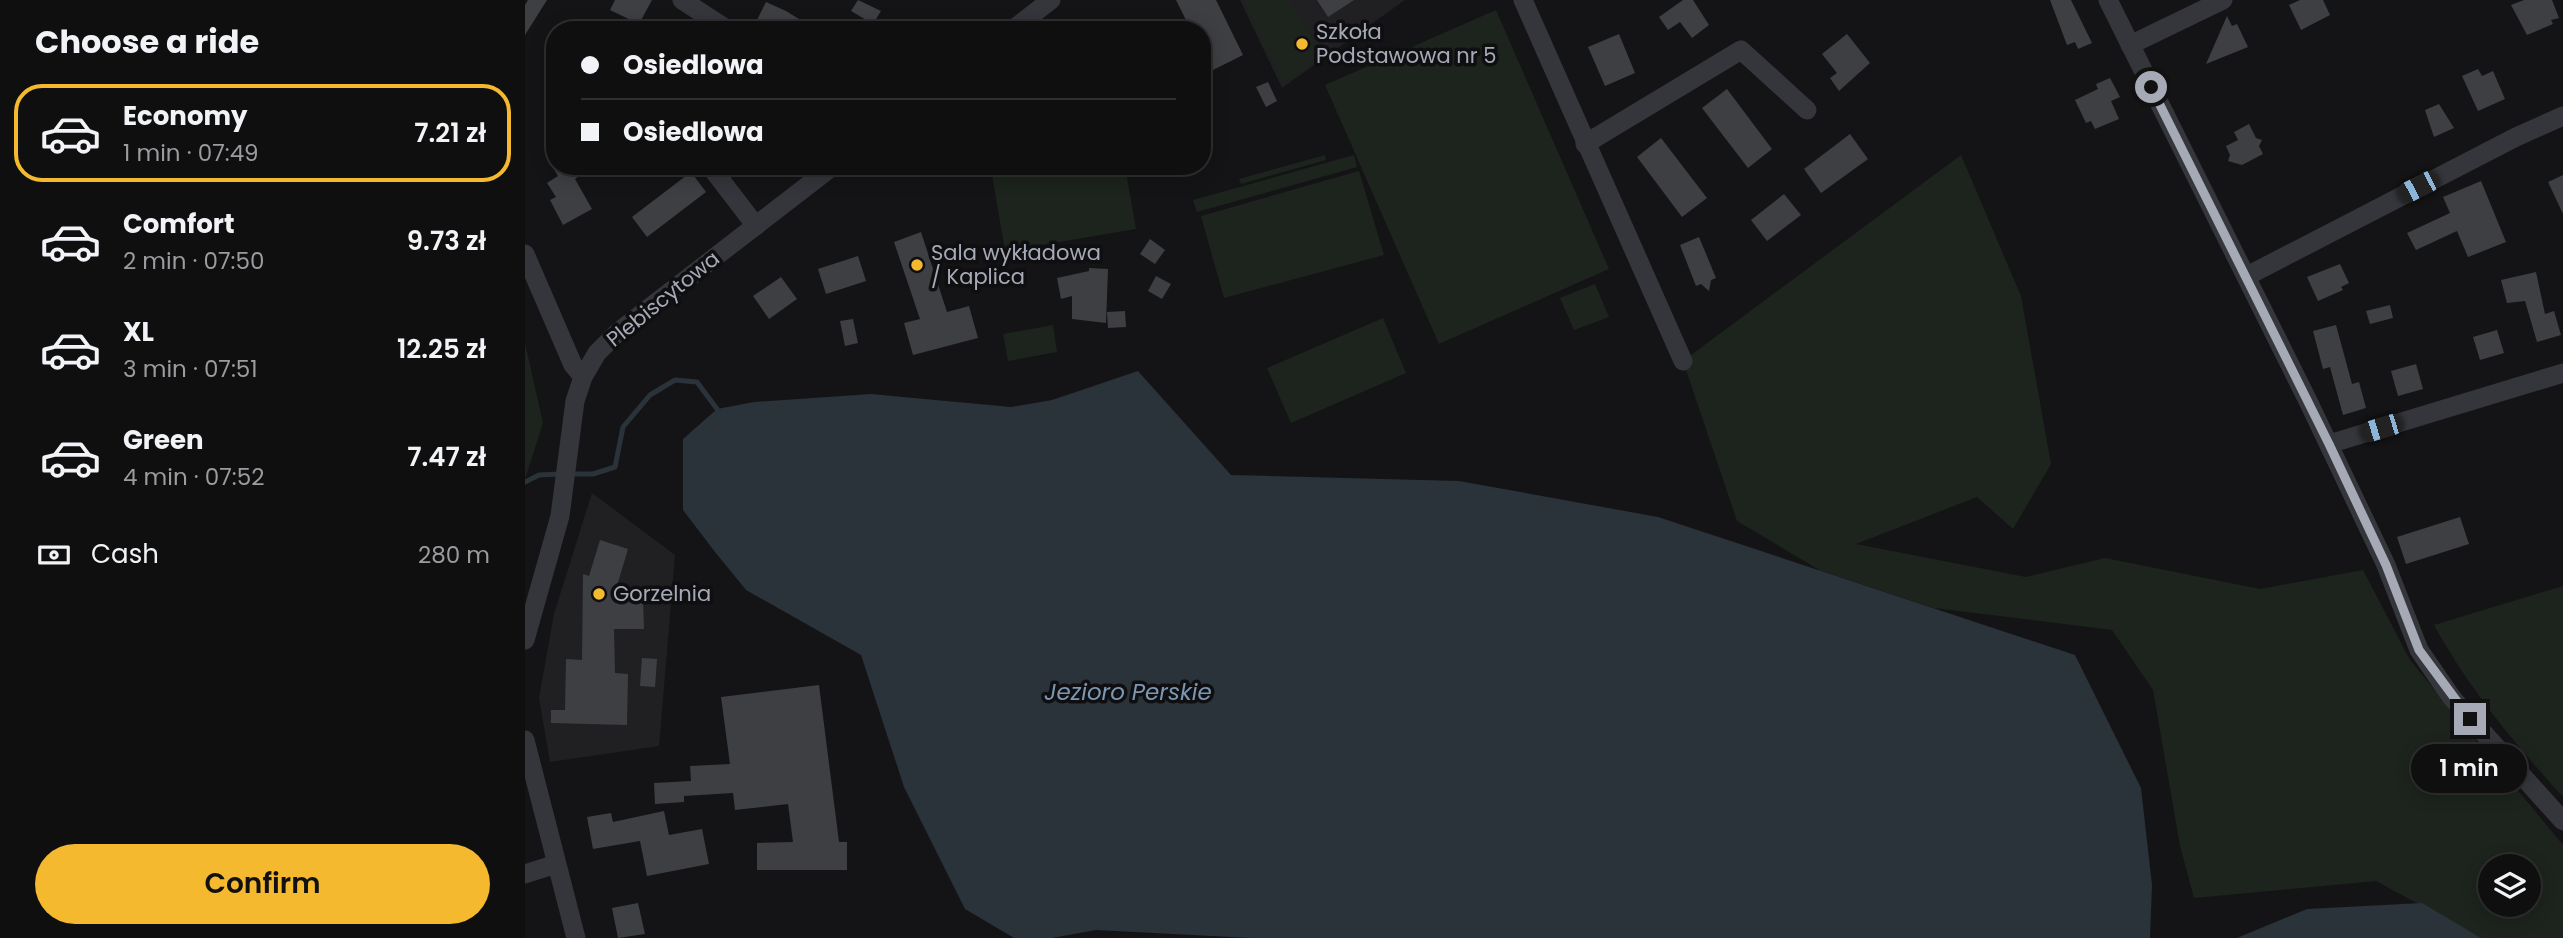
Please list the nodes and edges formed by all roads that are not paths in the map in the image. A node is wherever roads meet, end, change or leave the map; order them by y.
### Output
1 (682, 0) edge
2 (1051, 0) edge
3 (1524, 0) edge
4 (2108, 0) edge
5 (2223, 0) edge
6 (714, 21) edge
7 (1024, 21) edge
8 (2130, 45) junction
9 (1807, 110) dead end
10 (2563, 116) edge
11 (1585, 144) junction
12 (717, 175) edge
13 (821, 175) edge
14 (756, 226) junction
15 (525, 254) edge
16 (2247, 276) junction
17 (1682, 361) dead end
18 (2563, 373) edge
19 (583, 377) junction
20 (2329, 444) junction
21 (525, 640) edge
22 (525, 740) edge
23 (2563, 821) edge
24 (556, 864) junction
25 (525, 874) edge
26 (576, 938) edge

1 - 6 street
2 - 7 street
3 - 11 street
4 - 8 street
5 - 8 street
8 - 16 street
9 - 11 street
10 - 16 street
11 - 17 street
12 - 14 street
13 - 14 street, Plebiscytowa
14 - 19 street, Plebiscytowa
15 - 19 street
16 - 20 street
18 - 20 street
19 - 21 street, Plebiscytowa
20 - 23 street
22 - 24 street
24 - 25 street
24 - 26 street

